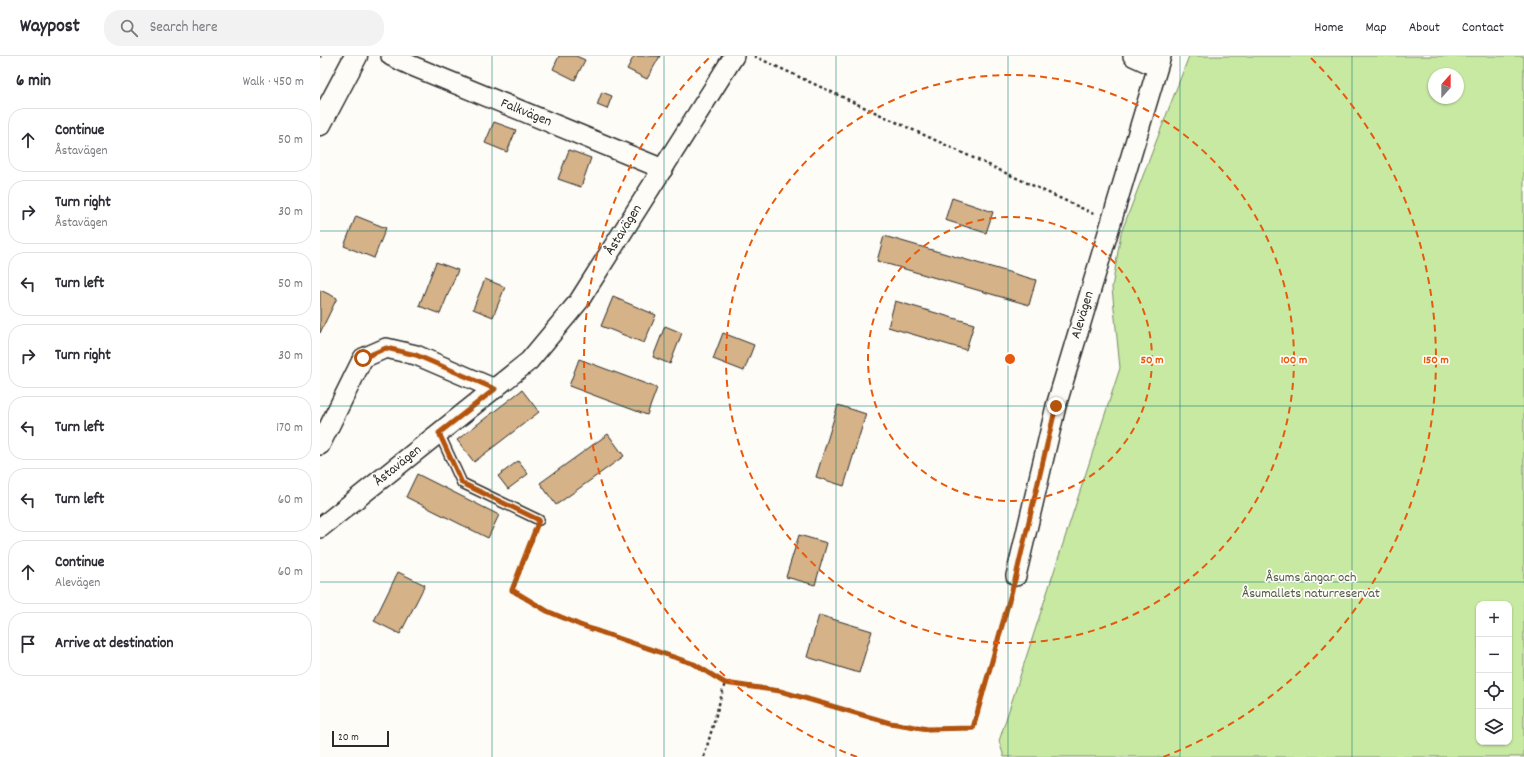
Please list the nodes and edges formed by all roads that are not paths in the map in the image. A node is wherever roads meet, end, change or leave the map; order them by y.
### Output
1 (356, 56) edge
2 (391, 56) edge
3 (734, 56) edge
4 (1133, 56) edge
5 (1160, 62) edge
6 (320, 124) edge
7 (663, 169) junction
8 (495, 389) junction
9 (439, 433) junction
10 (320, 445) edge
11 (539, 520) road end
12 (320, 528) edge
13 (1016, 576) road end

1 - 6 street
2 - 7 street, Falkvägen
3 - 7 street, Åstavägen
4 - 5 street
5 - 13 street, Alevägen
7 - 8 street, Åstavägen
8 - 9 street, Åstavägen
8 - 10 street
9 - 11 lane
9 - 12 street, Åstavägen

